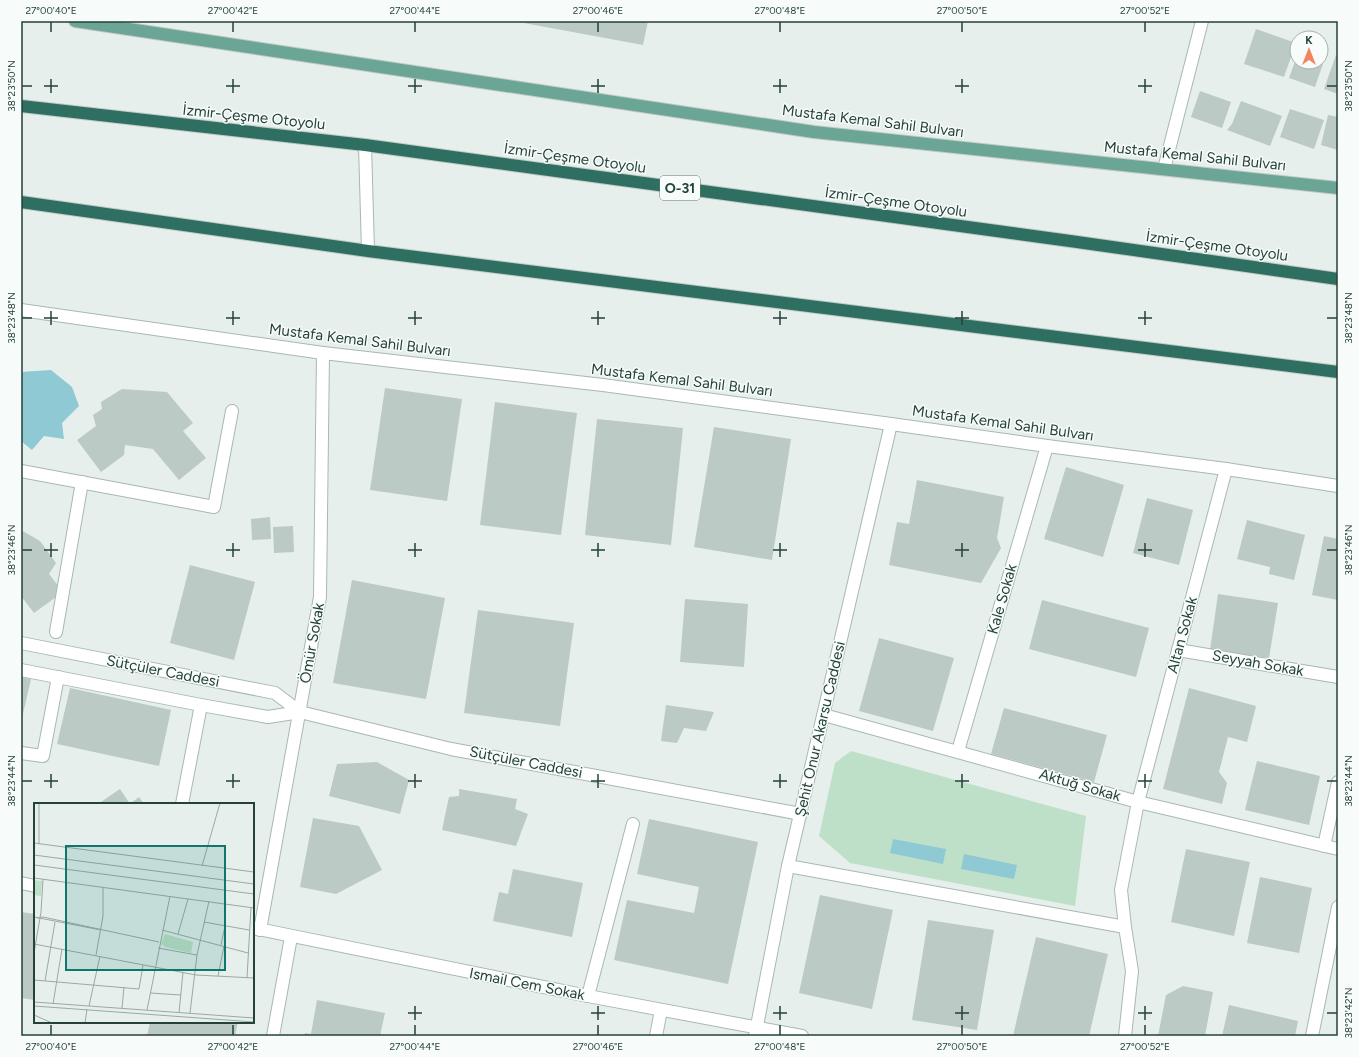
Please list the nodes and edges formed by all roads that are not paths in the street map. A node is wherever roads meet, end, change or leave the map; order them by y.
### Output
1 (75, 21) edge
2 (1202, 21) edge
3 (21, 106) edge
4 (365, 145) junction
5 (1164, 169) junction
6 (1338, 188) edge
7 (21, 202) edge
8 (368, 250) junction
9 (1338, 279) edge
10 (21, 310) edge
11 (323, 353) junction
12 (1338, 372) edge
13 (232, 411) dead end
14 (891, 424) junction
15 (1047, 446) junction
16 (1226, 469) junction
17 (21, 471) edge
18 (82, 482) junction
19 (1338, 486) edge
20 (56, 632) dead end
21 (21, 643) edge
22 (1178, 650) junction
23 (21, 670) edge
24 (58, 677) junction
25 (1338, 677) edge
26 (201, 705) junction
27 (300, 712) junction
28 (824, 715) junction
29 (958, 751) junction
30 (21, 753) edge
31 (1338, 782) edge
32 (1138, 802) junction
33 (182, 803) edge
34 (801, 814) junction
35 (633, 824) dead end
36 (1324, 846) junction
37 (1338, 849) edge
38 (788, 866) junction
39 (21, 883) edge
40 (34, 886) edge
41 (1338, 907) edge
42 (1125, 927) junction
43 (257, 929) edge
44 (291, 937) junction
45 (588, 996) junction
46 (661, 1010) junction
47 (756, 1032) edge
48 (273, 1036) edge
49 (656, 1036) edge
50 (802, 1036) edge
51 (1124, 1036) edge
52 (1312, 1036) edge

1 - 5 main road, Mustafa Kemal Sahil Bulvarı
2 - 5 street
3 - 4 highway, İzmir-Çeşme Otoyolu / O-31
4 - 8 street
4 - 9 highway, İzmir-Çeşme Otoyolu / O-31
5 - 6 main road, Mustafa Kemal Sahil Bulvarı
7 - 8 highway
8 - 12 highway
10 - 11 street, Mustafa Kemal Sahil Bulvarı
11 - 14 street, Mustafa Kemal Sahil Bulvarı
11 - 27 street, Ömür Sokak
13 - 18 street
14 - 15 street, Mustafa Kemal Sahil Bulvarı
14 - 28 street, Şehit Onur Akarsu Caddesi
15 - 16 street, Mustafa Kemal Sahil Bulvarı
15 - 29 street, Kale Sokak
16 - 19 street, Mustafa Kemal Sahil Bulvarı
16 - 22 street, Altan Sokak
17 - 18 street
18 - 20 street
21 - 27 street, Sütçüler Caddesi
22 - 25 street, Seyyah Sokak
22 - 32 street, Altan Sokak
23 - 24 street, Sütçüler Caddesi
24 - 26 street, Sütçüler Caddesi
24 - 30 street
26 - 27 street, Sütçüler Caddesi
26 - 33 street
27 - 34 street, Sütçüler Caddesi
27 - 43 street, Ömür Sokak
28 - 29 street, Aktuğ Sokak
28 - 34 street, Şehit Onur Akarsu Caddesi
29 - 32 street, Aktuğ Sokak
31 - 36 street
32 - 36 street, Aktuğ Sokak
32 - 42 street, Altan Sokak
34 - 38 street, Şehit Onur Akarsu Caddesi
35 - 45 street
36 - 37 street, Aktuğ Sokak
38 - 42 street
38 - 47 street, Şehit Onur Akarsu Caddesi
39 - 40 street
41 - 52 street
42 - 51 street, Altan Sokak
43 - 44 street, Ismail Cem Sokak
44 - 45 street, Ismail Cem Sokak
44 - 48 street
45 - 46 street, Ismail Cem Sokak
46 - 47 street, Ismail Cem Sokak
46 - 49 street
47 - 50 street, Ismail Cem Sokak

